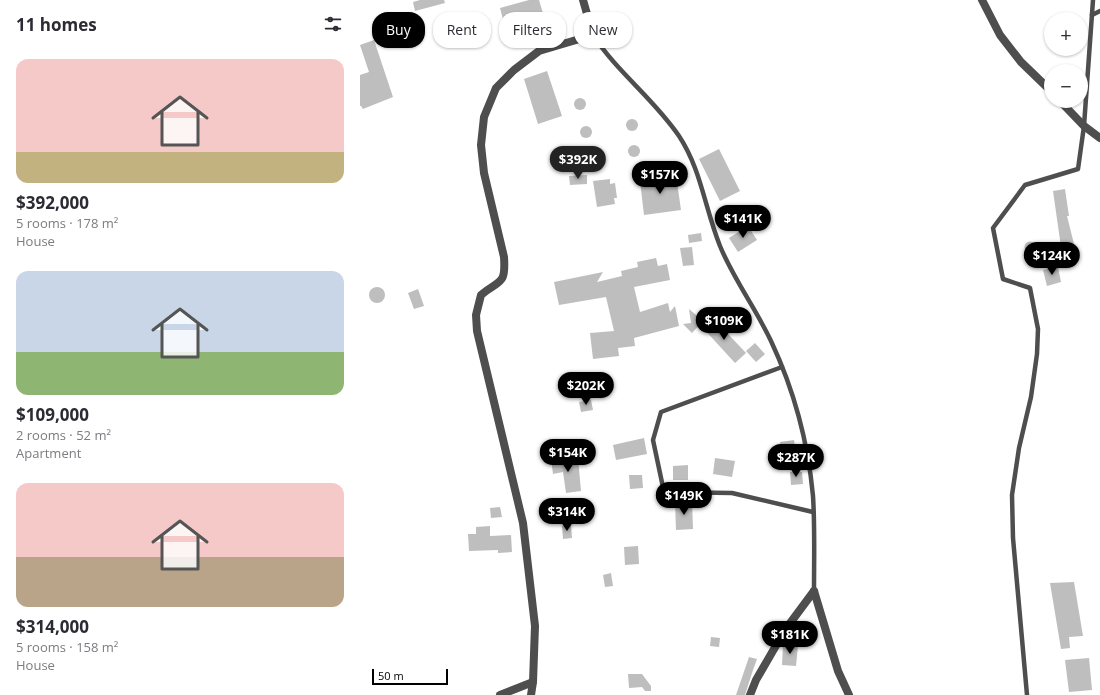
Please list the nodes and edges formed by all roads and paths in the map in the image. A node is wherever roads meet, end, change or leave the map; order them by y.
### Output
1 (582, 0) edge
2 (982, 0) edge
3 (1093, 0) edge
4 (1100, 11) edge
5 (586, 12) edge
6 (1092, 15) junction
7 (574, 41) edge
8 (602, 48) edge
9 (1044, 84) edge
10 (1067, 108) edge
11 (1084, 126) junction
12 (1100, 138) edge
13 (782, 367) junction
14 (813, 512) junction
15 (814, 592) junction
16 (534, 682) junction
17 (500, 695) edge
18 (532, 695) edge
19 (750, 695) edge
20 (849, 695) edge
21 (1027, 695) edge

1 - 5 street
2 - 9 street
3 - 6 lane
4 - 6 lane
6 - 11 lane
7 - 16 street
8 - 13 lane
10 - 11 street
11 - 12 street
11 - 21 lane
13 - 14 lane
13 - 14 lane
14 - 15 lane
15 - 19 street
15 - 20 street
16 - 17 street
16 - 18 street

